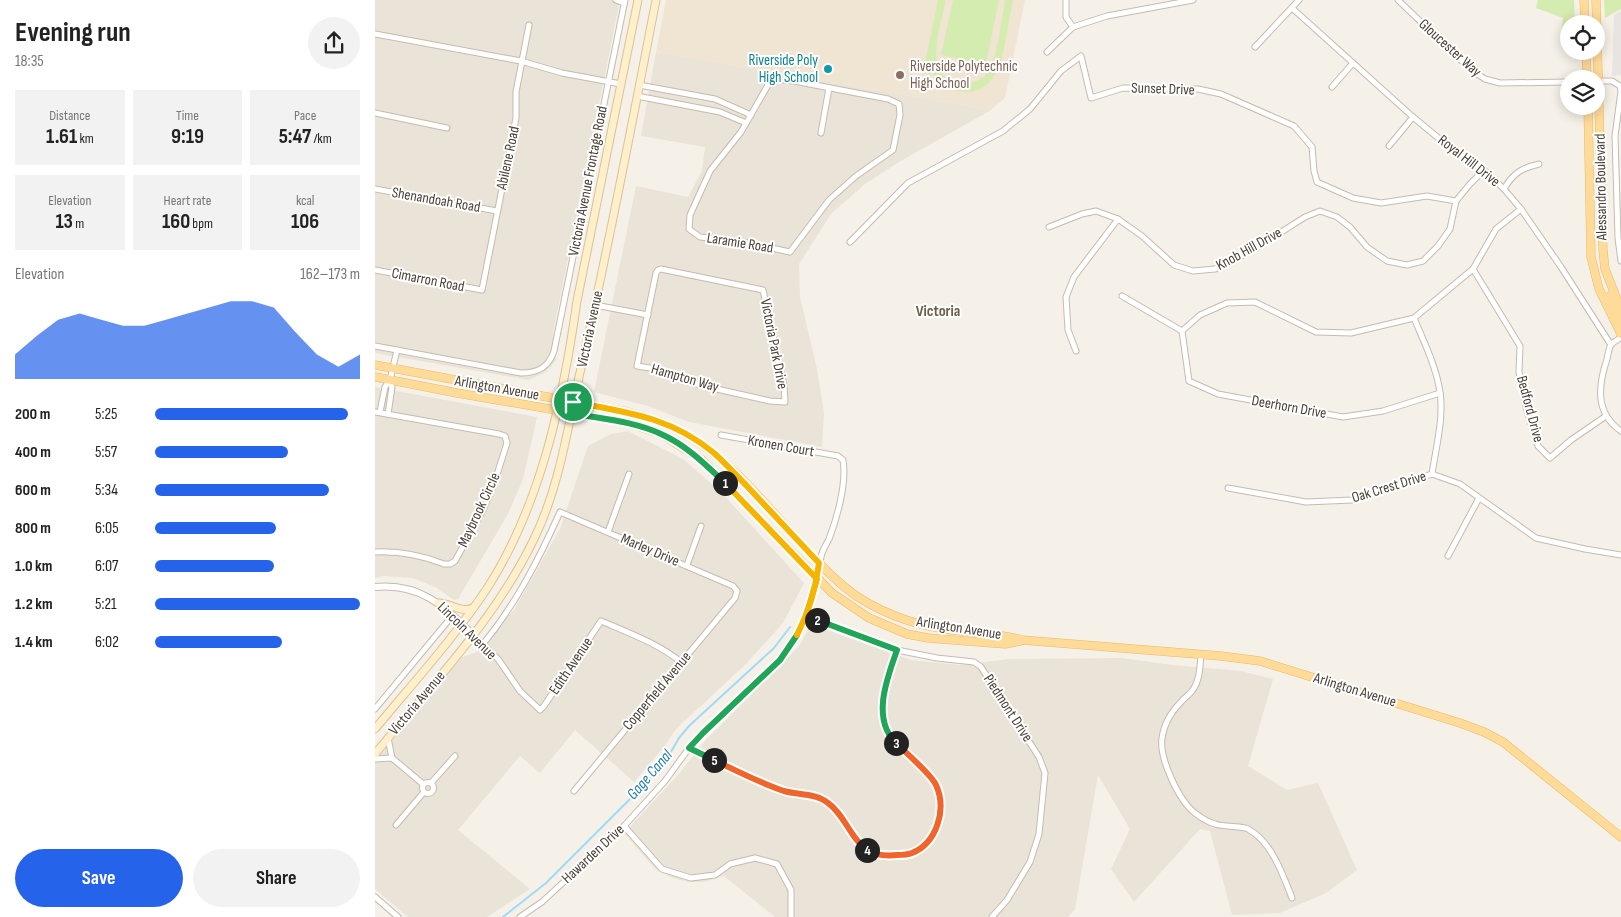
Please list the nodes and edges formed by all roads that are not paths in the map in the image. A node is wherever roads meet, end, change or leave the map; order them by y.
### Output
1 (616, 0) edge
2 (638, 0) edge
3 (656, 0) edge
4 (1066, 0) edge
5 (1193, 0) edge
6 (1299, 0) edge
7 (1398, 0) edge
8 (1584, 0) edge
9 (1597, 0) edge
10 (625, 1) edge
11 (1292, 8) junction
12 (1585, 15) edge
13 (529, 25) dead end
14 (1073, 27) junction
15 (375, 34) edge
16 (1255, 48) dead end
17 (1047, 52) dead end
18 (521, 61) junction
19 (1353, 63) junction
20 (1598, 70) edge
21 (1605, 80) edge
22 (608, 82) junction
23 (1560, 82) edge
24 (621, 84) junction
25 (639, 85) junction
26 (1332, 87) dead end
27 (829, 88) junction
28 (637, 96) junction
29 (375, 113) edge
30 (751, 115) junction
31 (1588, 115) edge
32 (1599, 115) edge
33 (1413, 117) junction
34 (746, 123) junction
35 (447, 128) dead end
36 (821, 133) dead end
37 (1389, 146) dead end
38 (1539, 164) dead end
39 (1484, 170) junction
40 (375, 189) edge
41 (1504, 189) junction
42 (1456, 201) junction
43 (1521, 209) junction
44 (497, 211) junction
45 (1119, 219) junction
46 (1049, 227) dead end
47 (850, 242) dead end
48 (1621, 261) edge
49 (1473, 269) junction
50 (375, 270) edge
51 (1608, 276) junction
52 (482, 290) joint
53 (1122, 296) dead end
54 (595, 305) junction
55 (1621, 310) edge
56 (647, 315) junction
57 (1414, 318) junction
58 (1621, 322) edge
59 (1182, 331) junction
60 (1621, 336) edge
61 (1611, 344) junction
62 (375, 346) edge
63 (397, 350) junction
64 (1076, 351) dead end
65 (375, 366) edge
66 (392, 368) junction
67 (375, 377) edge
68 (390, 380) junction
69 (1440, 393) junction
70 (559, 399) junction
71 (573, 402) junction
72 (785, 402) joint
73 (557, 410) junction
74 (378, 412) edge
75 (571, 413) junction
76 (388, 414) junction
77 (1607, 416) junction
78 (1621, 431) edge
79 (721, 435) dead end
80 (842, 458) joint
81 (629, 474) dead end
82 (1432, 474) junction
83 (1228, 488) dead end
84 (1479, 498) junction
85 (701, 526) dead end
86 (608, 532) junction
87 (375, 552) edge
88 (1621, 555) edge
89 (1449, 556) dead end
90 (819, 563) junction
91 (687, 565) junction
92 (817, 579) junction
93 (375, 587) edge
94 (737, 592) joint
95 (439, 603) junction
96 (473, 608) junction
97 (453, 615) junction
98 (806, 616) junction
99 (461, 623) junction
100 (473, 635) junction
101 (1022, 640) junction
102 (483, 644) junction
103 (897, 650) junction
104 (1201, 654) junction
105 (681, 662) junction
106 (375, 709) edge
107 (540, 710) joint
108 (375, 729) edge
109 (388, 738) junction
110 (689, 748) junction
111 (375, 754) edge
112 (455, 756) dead end
113 (392, 758) junction
114 (375, 759) edge
115 (431, 783) junction
116 (423, 784) junction
117 (574, 791) dead end
118 (425, 792) junction
119 (396, 825) dead end
120 (624, 826) junction
121 (1621, 838) edge
122 (375, 897) edge
123 (1292, 898) dead end
124 (398, 917) edge
125 (520, 917) edge
126 (791, 917) edge
127 (992, 917) edge

1 - 10 street
2 - 24 main road, Victoria Avenue
3 - 25 main road, Victoria Avenue
4 - 14 street
5 - 14 street
6 - 11 street
7 - 23 street, Gloucester Way
8 - 12 main road
9 - 20 main road, Alessandro Boulevard
10 - 22 street, Victoria Avenue Frontage Road
11 - 16 street
11 - 19 street, Royal Hill Drive
13 - 18 street, Abilene Road
14 - 17 street
15 - 18 street
18 - 22 street
18 - 44 street, Abilene Road
19 - 26 street
19 - 33 street, Royal Hill Drive
21 - 48 street
22 - 24 street
22 - 63 street, Victoria Avenue Frontage Road
24 - 70 main road, Victoria Avenue
25 - 28 main road, Victoria Avenue
25 - 30 street
27 - 30 street, Laramie Road
27 - 34 street, Laramie Road
27 - 36 street
28 - 34 street
28 - 54 main road, Victoria Avenue
29 - 35 street
30 - 34 street, Laramie Road
31 - 60 main road, Alessandro Boulevard
32 - 51 main road, Alessandro Boulevard
33 - 37 street
33 - 39 street, Royal Hill Drive
38 - 41 street
39 - 41 street, Royal Hill Drive
39 - 42 street
40 - 44 street, Shenandoah Road
41 - 43 street, Royal Hill Drive
42 - 45 street, Knob Hill Drive
42 - 47 street, Sunset Drive
43 - 49 street
43 - 61 street, Royal Hill Drive
44 - 52 street, Abilene Road
45 - 46 street
45 - 64 street
49 - 57 street
49 - 77 street, Bedford Drive
50 - 52 street, Cimarron Road
51 - 55 main road, Alessandro Boulevard
51 - 58 main road
53 - 59 street
54 - 56 street
54 - 71 main road, Victoria Avenue
56 - 72 street, Hampton Way
56 - 72 street, Victoria Park Drive
57 - 59 street
57 - 69 street
59 - 69 street, Deerhorn Drive
60 - 61 street
61 - 77 street
62 - 63 street
63 - 66 street
65 - 66 main road, Arlington Avenue
66 - 68 street
66 - 70 main road, Arlington Avenue
67 - 68 main road, Arlington Avenue
68 - 73 main road, Arlington Avenue
68 - 74 street
68 - 76 street
69 - 82 street
70 - 71 main road, Arlington Avenue
70 - 73 main road, Victoria Avenue
71 - 75 main road, Victoria Avenue
71 - 90 main road, Arlington Avenue
73 - 75 main road, Arlington Avenue
73 - 96 main road, Victoria Avenue
74 - 76 street
75 - 92 main road, Arlington Avenue
75 - 100 main road, Victoria Avenue
76 - 87 street, Maybrook Circle
77 - 78 street
79 - 80 street, Kronen Court
80 - 90 street, Hawarden Drive
81 - 86 street
82 - 83 street, Oak Crest Drive
82 - 84 street, Oak Crest Drive
84 - 88 street, Oak Crest Drive
84 - 89 street
85 - 91 street
86 - 91 street, Marley Drive
86 - 102 street, Marley Drive
90 - 92 street, Hawarden Drive
90 - 101 main road, Arlington Avenue
91 - 94 street, Marley Drive
92 - 98 street, Hawarden Drive
92 - 101 main road, Arlington Avenue
93 - 95 street, Lincoln Avenue
94 - 105 street, Copperfield Avenue
95 - 96 main road
95 - 97 street, Lincoln Avenue
96 - 99 main road, Victoria Avenue
97 - 99 street, Lincoln Avenue
97 - 106 street
98 - 103 street, Piedmont Drive
98 - 110 street, Hawarden Drive
99 - 100 street, Lincoln Avenue
99 - 108 main road, Victoria Avenue
100 - 102 street, Lincoln Avenue
100 - 109 main road, Victoria Avenue
101 - 104 main road, Arlington Avenue
102 - 107 street, Lincoln Avenue
103 - 110 street
103 - 127 street, Piedmont Drive
104 - 121 main road, Arlington Avenue
104 - 123 street
105 - 107 street, Edith Avenue
105 - 117 street, Copperfield Avenue
109 - 111 main road, Victoria Avenue
109 - 113 street
110 - 120 street, Hawarden Drive
112 - 115 street
113 - 114 street
113 - 116 street
115 - 116 street
115 - 118 street
116 - 118 street
118 - 119 street
120 - 125 street, Hawarden Drive
120 - 126 street
122 - 124 street

